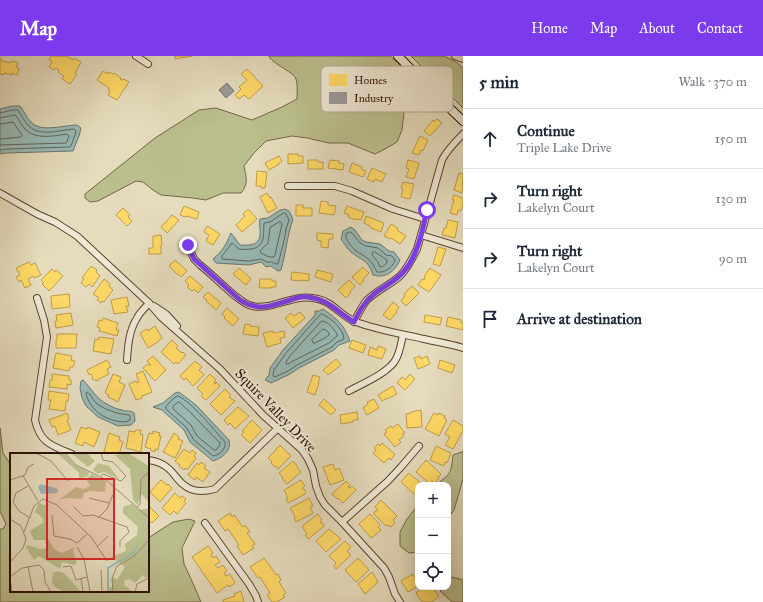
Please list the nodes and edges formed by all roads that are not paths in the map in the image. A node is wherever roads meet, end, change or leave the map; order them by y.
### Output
1 (136, 56) edge
2 (398, 56) edge
3 (455, 56) edge
4 (463, 59) edge
5 (148, 64) dead end
6 (408, 66) edge
7 (453, 111) edge
8 (463, 121) edge
9 (463, 134) edge
10 (288, 186) dead end
11 (0, 193) edge
12 (425, 219) junction
13 (421, 235) junction
14 (188, 245) dead end
15 (463, 248) edge
16 (37, 298) dead end
17 (149, 303) junction
18 (354, 322) junction
19 (403, 335) junction
20 (463, 348) edge
21 (127, 360) dead end
22 (349, 391) dead end
23 (278, 428) junction
24 (419, 446) dead end
25 (69, 453) edge
26 (149, 460) edge
27 (342, 522) junction
28 (205, 523) dead end
29 (258, 602) edge
30 (400, 602) edge

1 - 5 street
2 - 6 street
3 - 4 street
7 - 8 street
9 - 12 street
10 - 12 street
11 - 17 street, Squire Valley Drive
12 - 13 street
13 - 15 street
13 - 18 street
14 - 18 street
16 - 25 street
17 - 21 street
17 - 23 street, Squire Valley Drive
18 - 19 street
19 - 20 street
19 - 22 street
23 - 26 street
23 - 27 street, Squire Valley Drive
24 - 27 street
27 - 30 street, Squire Valley Drive
28 - 29 street

